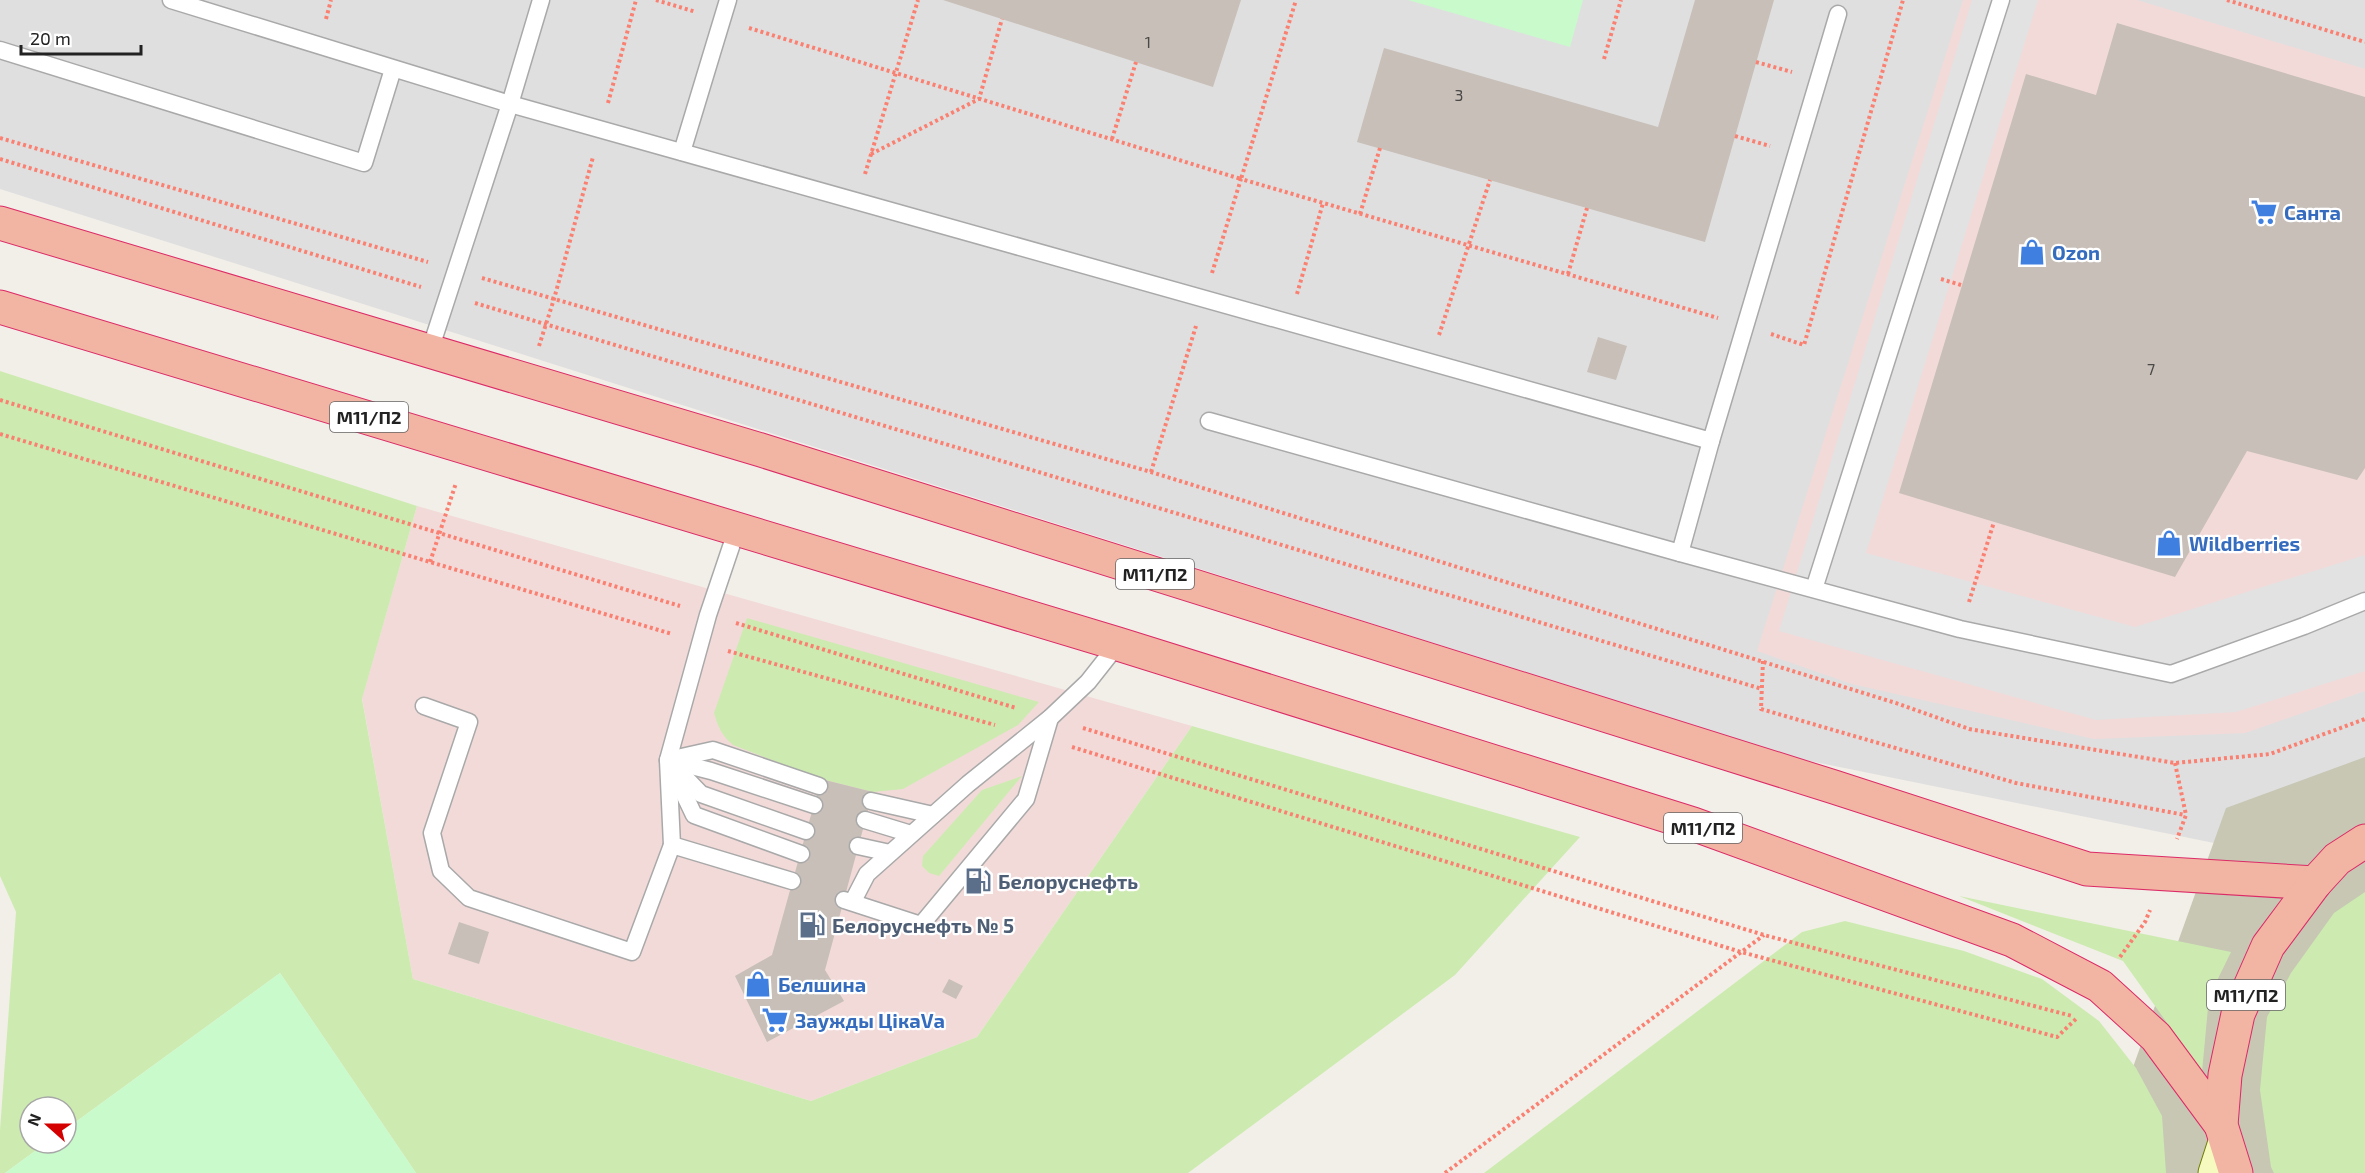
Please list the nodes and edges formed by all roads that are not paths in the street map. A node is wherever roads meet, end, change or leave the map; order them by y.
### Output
1 (171, 0) edge
2 (541, 0) edge
3 (728, 0) edge
4 (2001, 0) edge
5 (1838, 14) dead end
6 (0, 50) edge
7 (393, 69) junction
8 (510, 104) junction
9 (682, 152) junction
10 (0, 223) edge
11 (0, 307) edge
12 (430, 350) junction
13 (1209, 421) dead end
14 (1711, 441) junction
15 (737, 529) junction
16 (1680, 553) junction
17 (1814, 589) junction
18 (2365, 601) edge
19 (1118, 644) junction
20 (424, 706) dead end
21 (1050, 718) junction
22 (668, 760) junction
23 (819, 786) dead end
24 (871, 801) dead end
25 (814, 805) dead end
26 (933, 815) junction
27 (866, 820) dead end
28 (806, 831) dead end
29 (911, 834) junction
30 (2365, 841) edge
31 (672, 845) junction
32 (858, 846) dead end
33 (890, 853) junction
34 (801, 854) dead end
35 (792, 881) dead end
36 (2315, 883) junction
37 (2220, 1147) edge
38 (2236, 1173) edge

1 - 7 lane
2 - 8 lane
3 - 9 lane
4 - 17 lane
5 - 14 lane
6 - 7 lane
7 - 8 lane
8 - 9 lane
8 - 12 lane
9 - 14 lane
10 - 12 highway, М11/П2
11 - 15 highway, М11/П2
12 - 36 highway, М11/П2
13 - 16 lane
14 - 16 lane
15 - 19 highway, М11/П2
15 - 22 lane
16 - 17 lane
17 - 18 lane
19 - 21 lane
19 - 37 highway, М11/П2
20 - 31 lane
21 - 26 lane
21 - 33 lane
22 - 23 lane
22 - 25 lane
22 - 28 lane
22 - 31 lane
22 - 34 lane
24 - 26 lane
26 - 29 lane
27 - 29 lane
29 - 33 lane
30 - 36 highway, М11/П2
31 - 35 lane
32 - 33 lane
36 - 37 highway, М11/П2
37 - 38 highway, М11/П2

